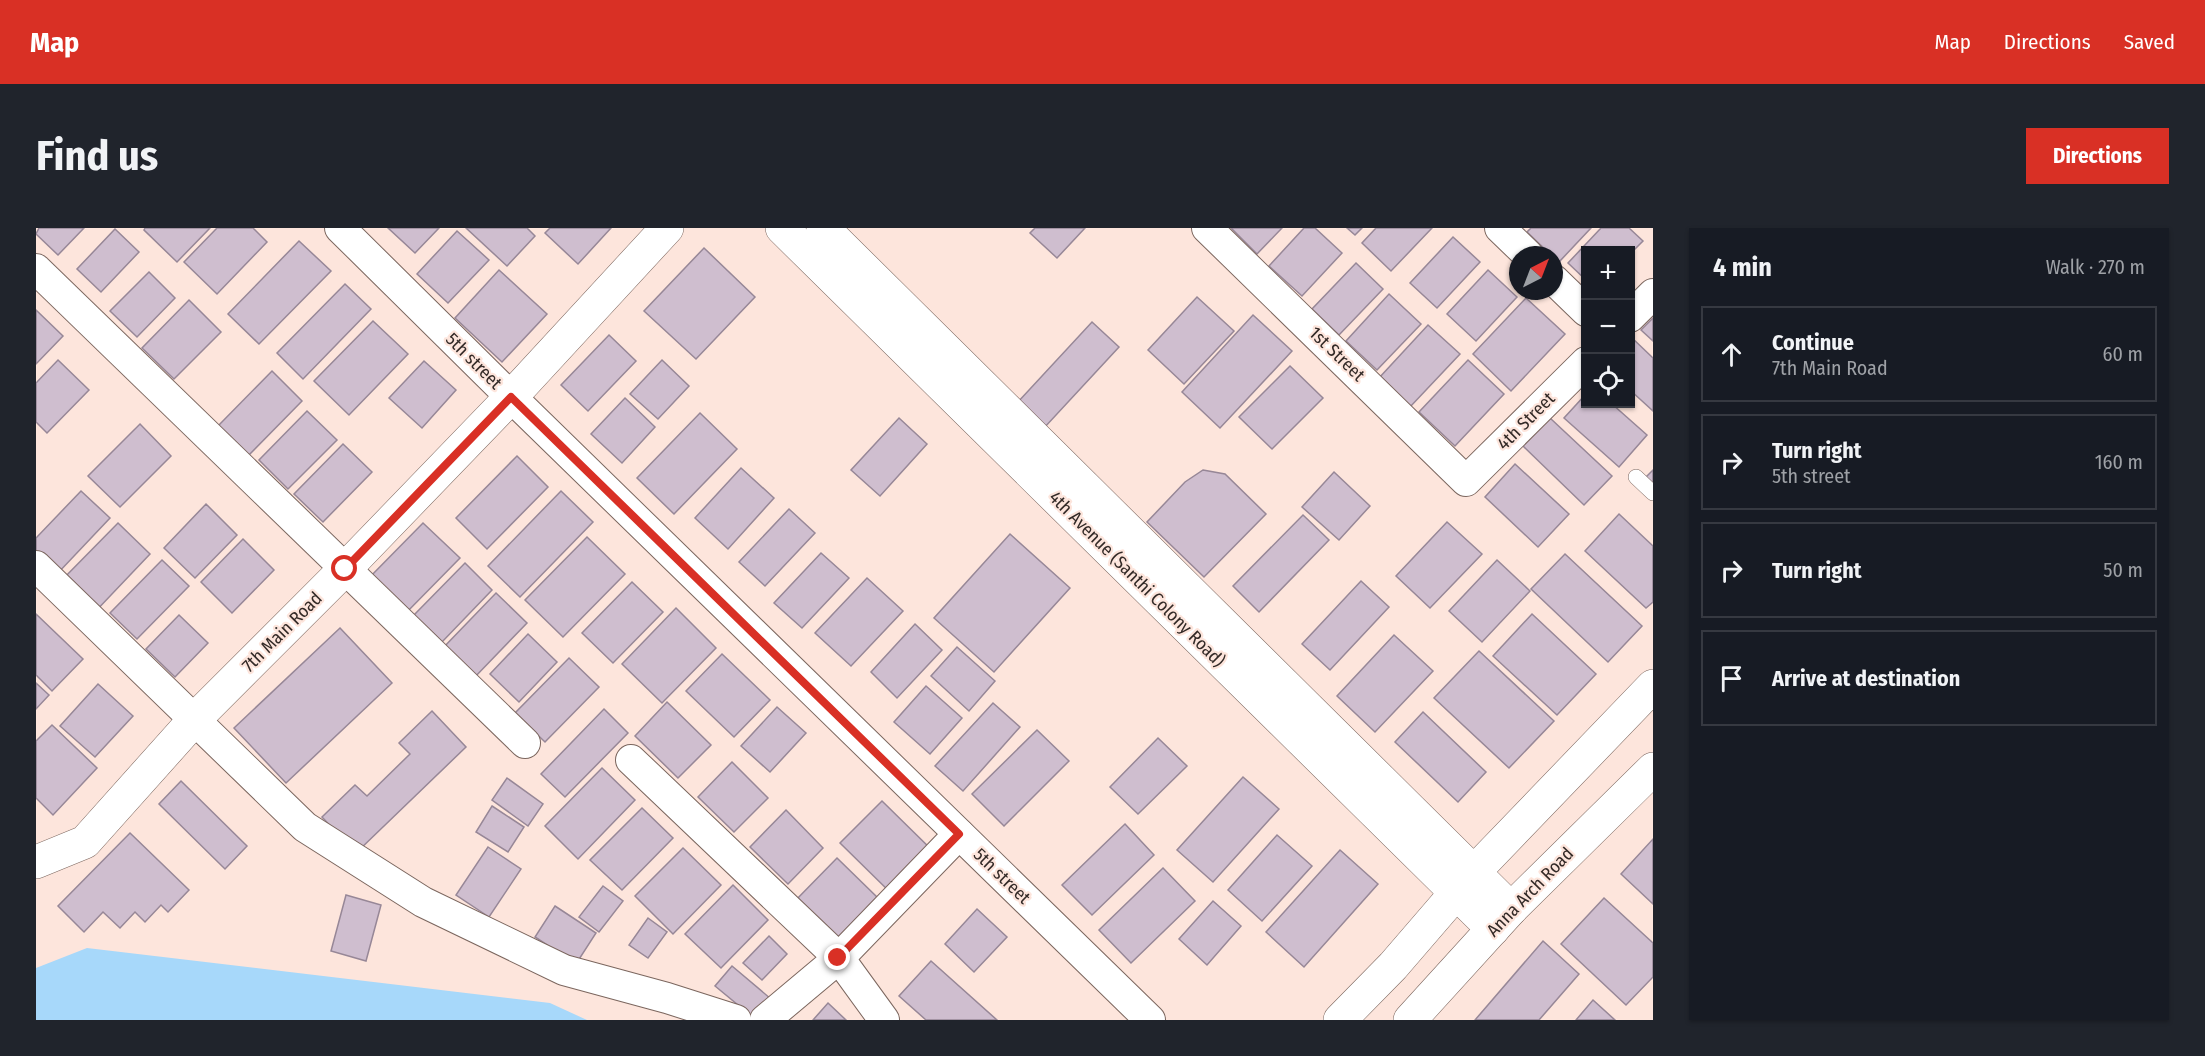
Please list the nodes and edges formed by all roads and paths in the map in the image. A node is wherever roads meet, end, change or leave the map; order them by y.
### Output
1 (340, 228) edge
2 (667, 228) edge
3 (782, 228) edge
4 (823, 228) edge
5 (1207, 228) edge
6 (1500, 228) edge
7 (1519, 246) edge
8 (36, 269) edge
9 (1563, 289) edge
10 (1653, 294) edge
11 (1581, 306) edge
12 (1635, 312) edge
13 (1581, 367) edge
14 (511, 397) junction
15 (1636, 477) dead end
16 (1466, 481) joint
17 (1653, 493) edge
18 (36, 566) edge
19 (345, 569) junction
20 (1653, 687) edge
21 (195, 719) junction
22 (525, 743) dead end
23 (632, 760) dead end
24 (1653, 769) edge
25 (959, 834) junction
26 (36, 862) edge
27 (1464, 882) junction
28 (1502, 919) junction
29 (838, 958) junction
30 (736, 1020) edge
31 (765, 1020) edge
32 (884, 1020) edge
33 (1150, 1020) edge
34 (1340, 1020) edge
35 (1410, 1020) edge

1 - 14 street, 5th street
2 - 14 street, 7th Main Road
3 - 27 street, 4th Avenue (Santhi Colony Road)
4 - 27 street, 4th Avenue (Santhi Colony Road)
5 - 16 street, 1st Street
6 - 7 street
8 - 19 street
9 - 11 street
10 - 12 street
13 - 16 street, 4th Street
14 - 19 street, 7th Main Road
14 - 25 street, 5th street
15 - 17 lane
18 - 21 street
19 - 21 street, 7th Main Road
19 - 22 street
20 - 27 street
21 - 26 street, 7th Main Road
21 - 30 street
23 - 29 street
24 - 28 street, Anna Arch Road
25 - 29 street
25 - 33 street, 5th street
27 - 28 street, 4th Avenue (Santhi Colony Road)
27 - 34 street
28 - 35 street, Anna Arch Road
29 - 31 street
29 - 32 street

